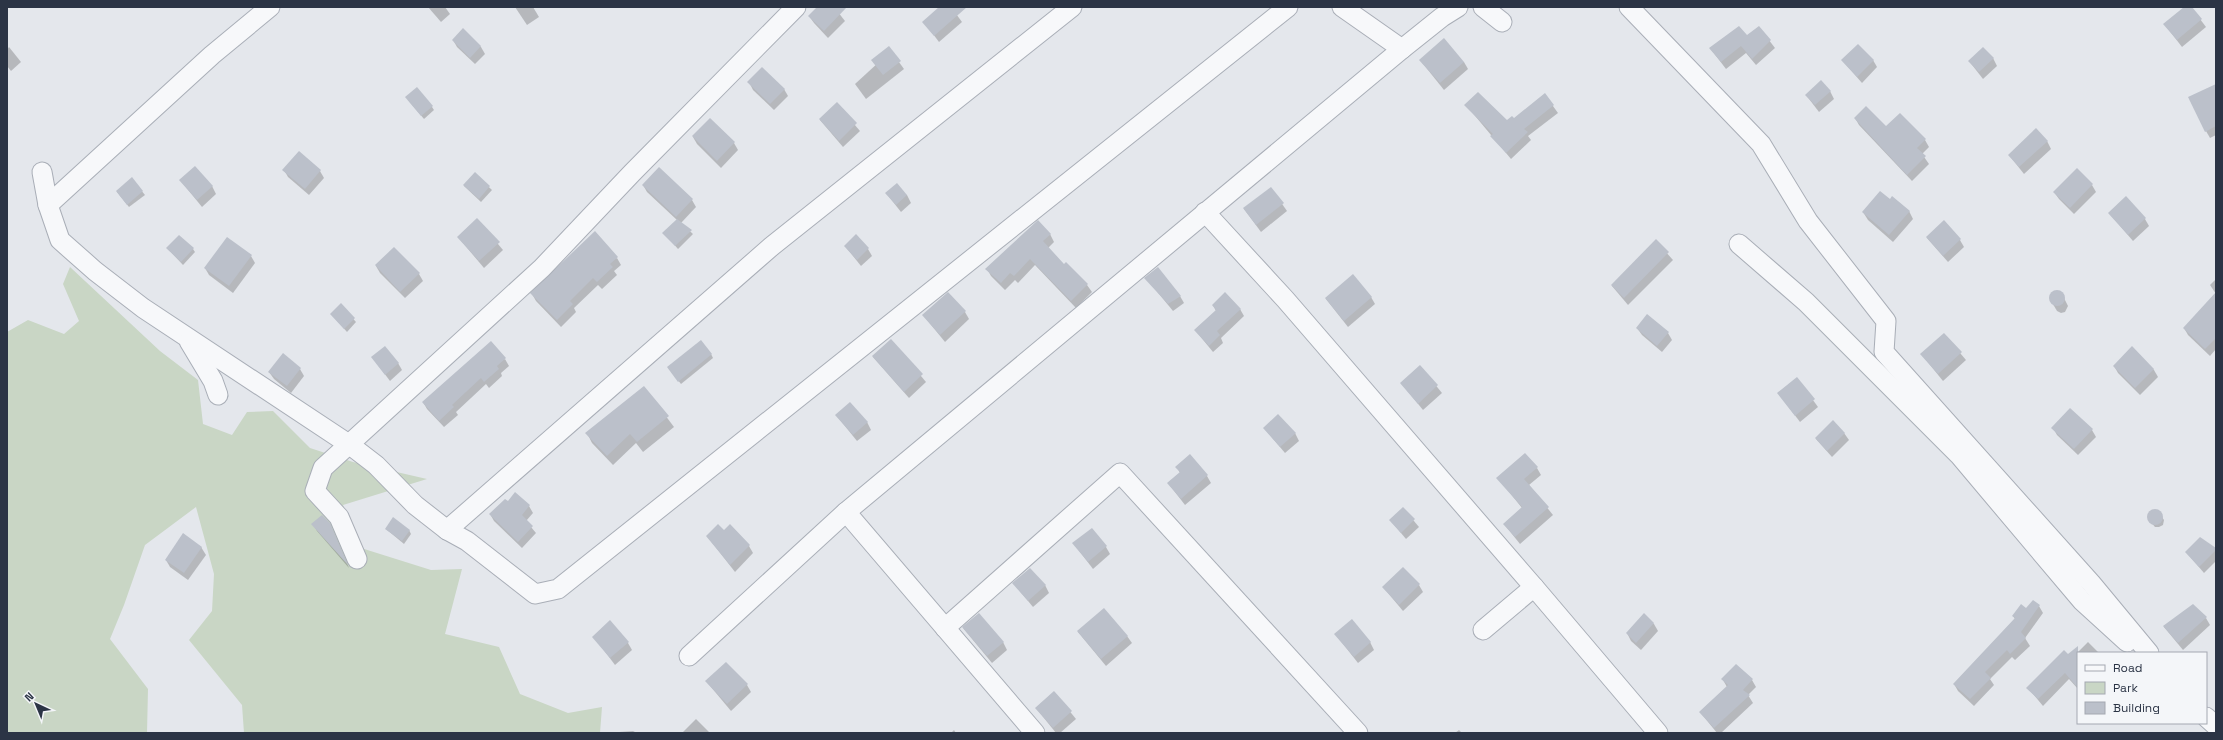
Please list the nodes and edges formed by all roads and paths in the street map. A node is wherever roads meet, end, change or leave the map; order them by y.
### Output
1 (270, 7) edge
2 (796, 7) edge
3 (1072, 7) edge
4 (1288, 7) edge
5 (1342, 7) edge
6 (1458, 7) edge
7 (1483, 7) edge
8 (1629, 7) edge
9 (1502, 22) dead end
10 (1402, 49) junction
11 (42, 172) dead end
12 (48, 205) junction
13 (1206, 212) junction
14 (1739, 244) dead end
15 (186, 336) junction
16 (218, 395) dead end
17 (350, 445) junction
18 (846, 512) junction
19 (447, 530) junction
20 (357, 559) dead end
21 (1534, 587) junction
22 (945, 628) junction
23 (1483, 630) dead end
24 (2138, 652) edge
25 (2148, 652) edge
26 (689, 656) dead end
27 (2207, 717) edge
28 (2216, 726) edge
29 (1035, 733) edge
30 (1358, 733) edge
31 (1658, 733) edge

1 - 12 street
2 - 17 street
3 - 19 street
4 - 19 street
5 - 10 street
6 - 10 street
7 - 9 street
8 - 25 street
10 - 13 street
11 - 12 street
12 - 15 street
13 - 18 street
13 - 21 street
14 - 24 street
15 - 16 street
15 - 17 street
17 - 19 street
17 - 20 street
18 - 22 street
18 - 26 street
21 - 23 street
21 - 31 street
22 - 29 street
22 - 30 street
27 - 28 street

